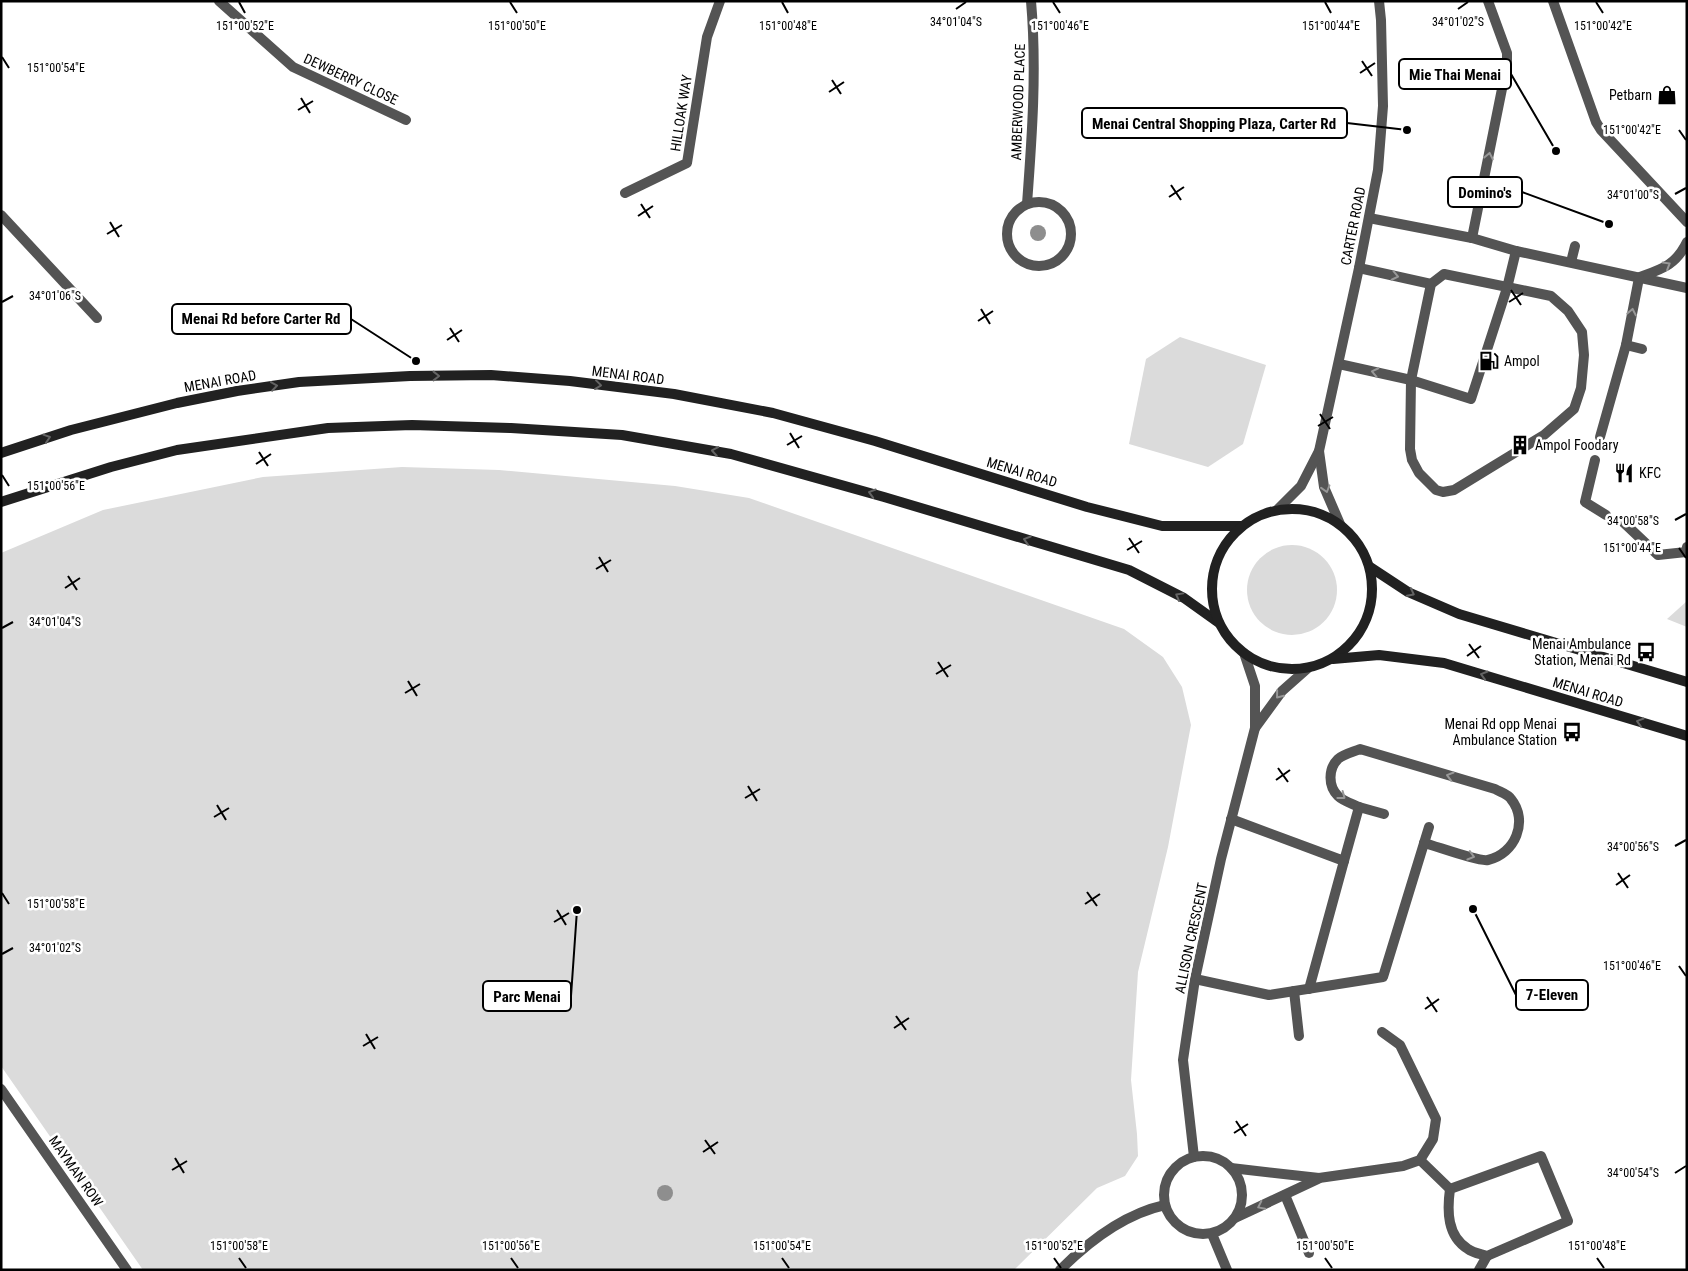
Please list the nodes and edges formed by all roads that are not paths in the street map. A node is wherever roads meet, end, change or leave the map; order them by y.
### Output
1 (219, 1) edge
2 (720, 1) edge
3 (1031, 1) edge
4 (1379, 1) edge
5 (1488, 1) edge
6 (1553, 1) edge
7 (406, 120) dead end
8 (625, 193) dead end
9 (1027, 204) junction
10 (1, 215) edge
11 (1369, 218) junction
12 (1687, 222) edge
13 (1472, 238) junction
14 (1687, 242) edge
15 (1575, 246) dead end
16 (1516, 251) junction
17 (1571, 262) junction
18 (1359, 268) junction
19 (1639, 278) junction
20 (1430, 284) junction
21 (1507, 288) junction
22 (1687, 288) edge
23 (96, 318) dead end
24 (1626, 346) junction
25 (1642, 349) dead end
26 (1339, 364) junction
27 (1411, 380) junction
28 (1600, 437) dead end
29 (1319, 452) junction
30 (1, 453) edge
31 (1595, 460) dead end
32 (1, 502) edge
33 (1277, 510) junction
34 (1606, 515) dead end
35 (1621, 520) dead end
36 (1340, 524) junction
37 (1242, 526) junction
38 (1687, 547) edge
39 (1370, 567) junction
40 (1219, 624) junction
41 (1244, 653) junction
42 (1333, 659) junction
43 (1308, 668) junction
44 (1687, 682) edge
45 (1255, 728) junction
46 (1687, 736) edge
47 (1359, 807) junction
48 (1384, 814) dead end
49 (1232, 818) junction
50 (1429, 827) dead end
51 (1424, 843) junction
52 (1344, 861) junction
53 (1195, 979) junction
54 (1309, 989) junction
55 (1294, 991) junction
56 (1382, 1032) dead end
57 (1299, 1036) dead end
58 (1, 1089) edge
59 (1194, 1157) junction
60 (1420, 1160) junction
61 (1232, 1168) junction
62 (1319, 1178) junction
63 (1450, 1188) junction
64 (1285, 1195) junction
65 (1165, 1205) junction
66 (1235, 1218) junction
67 (1212, 1234) junction
68 (1310, 1253) dead end
69 (1487, 1256) junction
70 (127, 1270) edge
71 (1060, 1270) edge
72 (1227, 1270) edge
73 (1479, 1270) edge

1 - 7 street, DEWBERRY CLOSE
2 - 8 street, HILLOAK WAY
3 - 9 street, AMBERWOOD PLACE
4 - 11 street, CARTER ROAD
13 -> 5 street
6 - 12 street
9 - 9 street
10 - 23 street
11 - 13 street
11 - 18 street, CARTER ROAD
13 - 16 street
19 -> 14 street
15 - 17 street
16 - 17 street
16 - 21 street
17 - 19 street
18 -> 20 street
18 - 26 street, CARTER ROAD
19 - 22 street
24 -> 19 street
20 - 21 street
20 - 27 street
21 - 27 street
21 - 27 street
24 - 25 street
24 - 28 street
27 -> 26 street
26 - 29 street, CARTER ROAD
29 - 33 street, CARTER ROAD
29 -> 36 street, CARTER ROAD
30 -> 37 main road, MENAI ROAD
31 - 34 street
40 -> 32 main road
33 - 36 main road
33 - 37 main road
35 - 38 street
36 - 39 main road
37 - 40 main road
39 - 42 main road
39 -> 44 main road
40 - 41 main road
41 - 43 main road
41 - 45 street, ALLISON CRESCENT
42 - 43 main road
46 -> 42 main road, MENAI ROAD
43 -> 45 street, ALLISON CRESCENT
45 - 49 street, ALLISON CRESCENT
47 - 48 street
51 -> 47 street
47 - 52 street
49 - 52 street
49 - 53 street, ALLISON CRESCENT
50 - 51 street
51 - 54 street
52 - 54 street
53 - 55 street
53 - 59 street, ALLISON CRESCENT
54 - 55 street
55 - 57 street
56 - 60 street
58 - 70 street, MAYMAN ROW
59 - 61 street
59 - 65 street
60 - 62 street
60 - 63 street
61 - 62 street
61 - 66 street
62 - 64 street
63 - 69 street
63 - 69 street
64 -> 66 street
64 - 68 street
65 - 67 street
65 - 71 street
66 - 67 street
67 - 72 street
69 - 73 street

